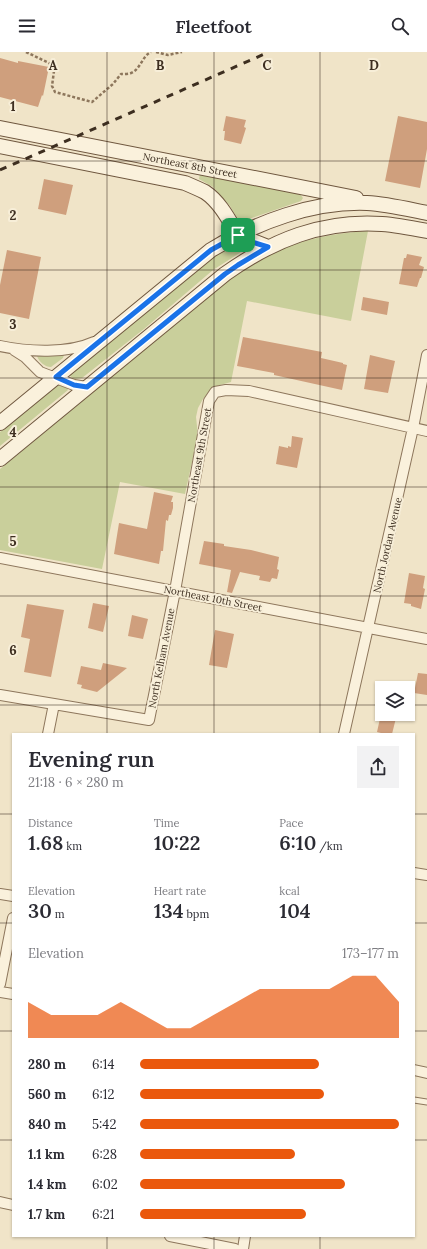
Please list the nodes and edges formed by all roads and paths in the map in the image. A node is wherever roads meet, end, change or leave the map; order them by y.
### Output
1 (26, 52) edge
2 (151, 52) edge
3 (156, 52) edge
4 (182, 52) edge
5 (0, 128) edge
6 (0, 146) edge
7 (380, 204) junction
8 (427, 213) edge
9 (427, 230) edge
10 (238, 235) junction
11 (268, 247) junction
12 (110, 334) junction
13 (5, 347) edge
14 (427, 355) edge
15 (56, 377) junction
16 (87, 387) junction
17 (0, 423) edge
18 (413, 428) junction
19 (427, 430) edge
20 (0, 458) edge
21 (0, 558) edge
22 (175, 591) junction
23 (368, 628) junction
24 (427, 639) edge
25 (0, 694) edge
26 (54, 704) junction
27 (48, 733) edge
28 (344, 733) edge
29 (415, 872) edge
30 (427, 875) edge
31 (0, 894) edge
32 (12, 896) edge
33 (12, 923) edge
34 (0, 984) edge
35 (0, 992) edge
36 (12, 994) edge
37 (415, 1070) edge
38 (427, 1073) edge
39 (415, 1100) edge
40 (427, 1102) edge
41 (0, 1202) edge
42 (12, 1205) edge
43 (175, 1237) edge
44 (245, 1237) edge
45 (235, 1249) edge
46 (243, 1249) edge

1 - 2 path
3 - 4 path
5 - 7 main road, Northeast 8th Street
6 - 10 main road, Northeast 8th Street
7 - 8 main road
7 - 10 main road
9 - 11 main road
10 - 11 main road
10 - 12 main road
11 - 16 main road
12 - 13 street
12 - 15 main road
13 - 15 street
14 - 18 street, North Jordan Avenue
15 - 16 street
15 - 17 main road
16 - 20 main road
18 - 19 street, Northeast 9th Street
18 - 22 street, Northeast 9th Street
18 - 23 street, North Jordan Avenue
21 - 22 street, Northeast 10th Street
22 - 23 street, Northeast 10th Street
22 - 26 street, North Kelham Avenue
23 - 24 street, Northeast 10th Street
23 - 28 street, North Jordan Avenue
25 - 26 street
26 - 27 street
29 - 30 street
31 - 32 street
33 - 34 street
35 - 36 street
37 - 38 street
39 - 40 lane
41 - 42 street
43 - 45 street
44 - 46 street

